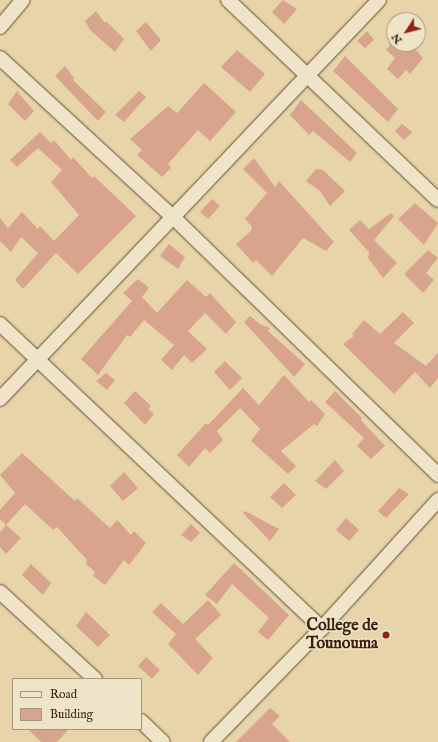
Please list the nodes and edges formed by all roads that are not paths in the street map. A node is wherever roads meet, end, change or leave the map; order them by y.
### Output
1 (23, 0) edge
2 (228, 0) edge
3 (379, 0) edge
4 (0, 27) edge
5 (0, 58) edge
6 (305, 76) junction
7 (438, 200) edge
8 (173, 217) junction
9 (0, 324) edge
10 (37, 358) junction
11 (0, 399) edge
12 (438, 475) edge
13 (438, 500) edge
14 (0, 592) edge
15 (322, 628) junction
16 (94, 678) edge
17 (142, 723) edge
18 (163, 742) edge
19 (211, 742) edge

1 - 4 street
2 - 6 street
3 - 6 street
5 - 8 street
6 - 7 street
6 - 8 street
8 - 10 street
8 - 12 street
9 - 10 street
10 - 11 street
10 - 15 street
13 - 15 street
14 - 16 street
15 - 19 street
17 - 18 street

